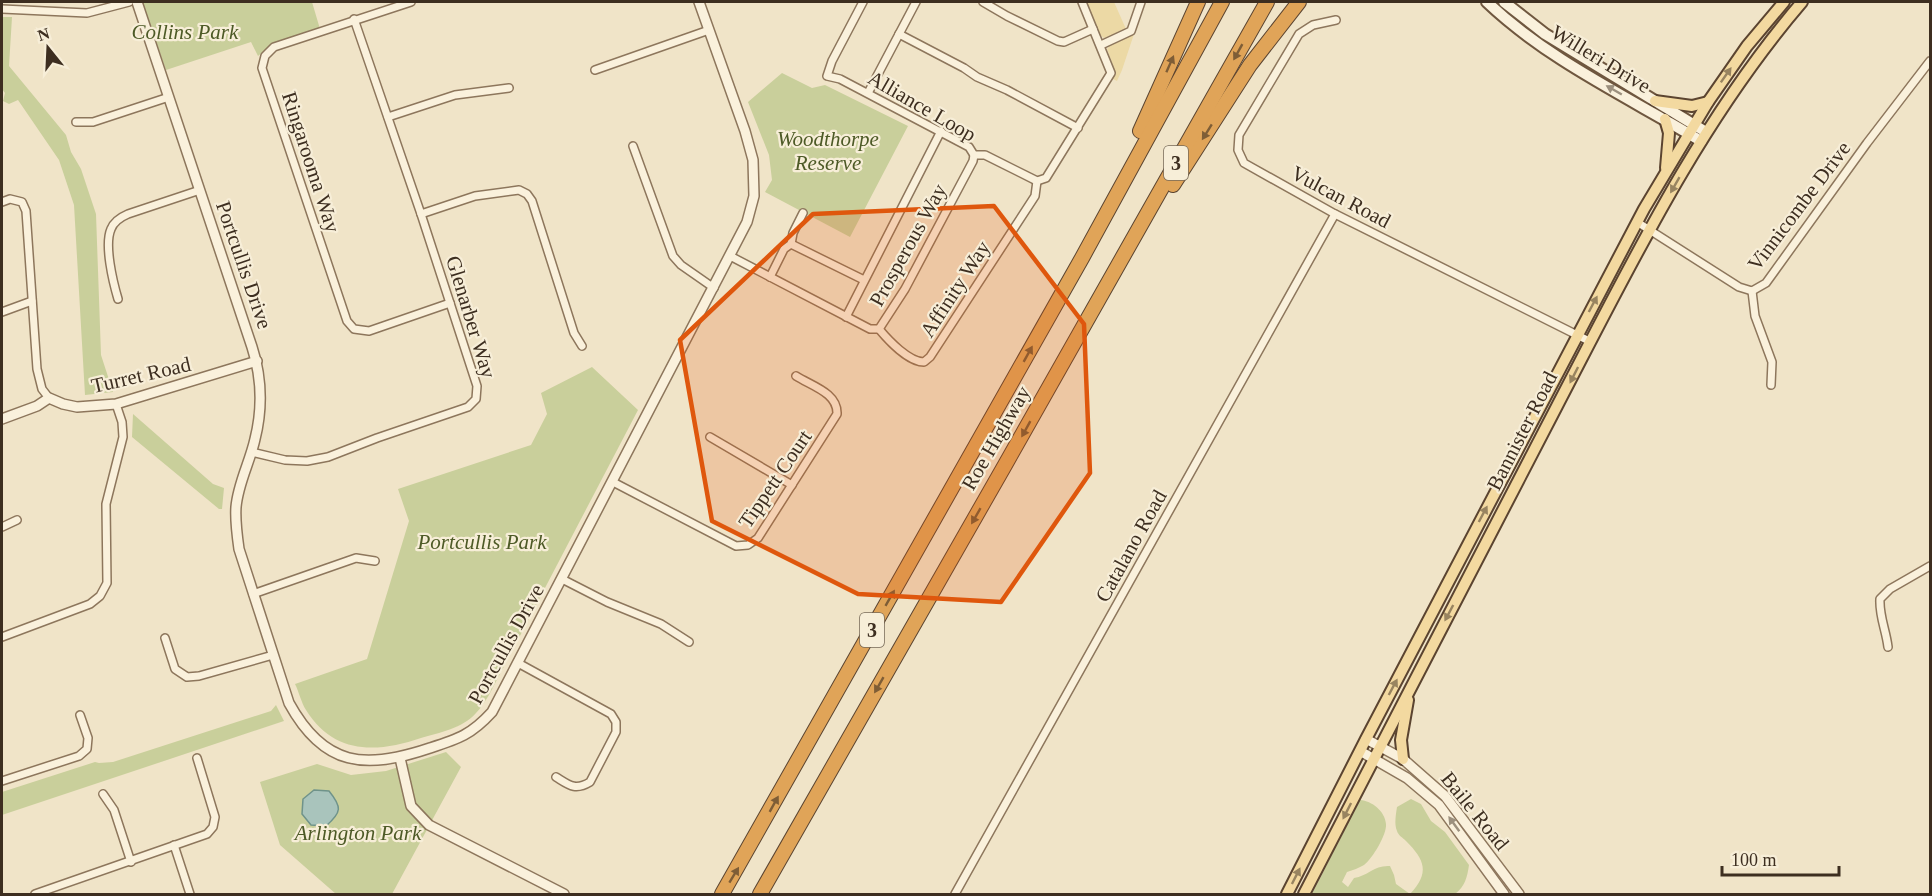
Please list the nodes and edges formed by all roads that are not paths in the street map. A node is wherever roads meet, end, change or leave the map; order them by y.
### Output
1 (129, 2) edge
2 (137, 2) edge
3 (411, 2) edge
4 (699, 2) edge
5 (863, 2) edge
6 (916, 2) edge
7 (983, 2) edge
8 (1082, 2) edge
9 (1141, 2) edge
10 (1198, 2) edge
11 (1222, 2) edge
12 (1267, 2) edge
13 (1299, 2) edge
14 (1487, 2) edge
15 (1504, 2) edge
16 (1784, 2) edge
17 (1802, 2) edge
18 (2, 9) edge
19 (354, 19) junction
20 (1336, 20) dead end
21 (1093, 29) junction
22 (709, 30) junction
23 (899, 34) junction
24 (1101, 45) junction
25 (1930, 61) edge
26 (596, 70) dead end
27 (509, 88) dead end
28 (868, 93) junction
29 (169, 97) junction
30 (1655, 101) junction
31 (1708, 102) junction
32 (388, 117) junction
33 (1665, 119) junction
34 (76, 122) dead end
35 (1078, 128) junction
36 (1691, 129) junction
37 (941, 131) junction
38 (1704, 136) junction
39 (633, 146) dead end
40 (974, 154) junction
41 (1665, 171) junction
42 (1037, 181) junction
43 (200, 190) junction
44 (2, 202) edge
45 (803, 213) dead end
46 (421, 214) junction
47 (1335, 214) junction
48 (1637, 222) junction
49 (1649, 230) junction
50 (791, 244) junction
51 (730, 256) junction
52 (1082, 258) junction
53 (770, 277) junction
54 (864, 280) junction
55 (714, 288) junction
56 (1752, 291) junction
57 (118, 299) dead end
58 (32, 301) junction
59 (450, 303) junction
60 (2, 312) edge
61 (846, 317) junction
62 (1086, 324) junction
63 (879, 329) junction
64 (1577, 335) junction
65 (1591, 342) junction
66 (582, 346) dead end
67 (257, 361) junction
68 (796, 376) dead end
69 (1771, 385) dead end
70 (49, 398) junction
71 (116, 404) junction
72 (2, 419) edge
73 (710, 437) dead end
74 (251, 452) junction
75 (613, 482) junction
76 (792, 485) junction
77 (17, 520) dead end
78 (2, 527) edge
79 (375, 561) dead end
80 (1930, 566) edge
81 (562, 579) junction
82 (253, 594) junction
83 (2, 637) edge
84 (165, 638) dead end
85 (689, 642) dead end
86 (1888, 647) dead end
87 (273, 655) junction
88 (518, 663) junction
89 (1410, 688) junction
90 (80, 715) dead end
91 (1366, 739) junction
92 (1379, 746) junction
93 (1360, 751) junction
94 (197, 758) dead end
95 (400, 758) junction
96 (1374, 759) junction
97 (1403, 759) junction
98 (556, 777) dead end
99 (2, 781) edge
100 (103, 794) dead end
101 (174, 845) junction
102 (131, 862) junction
103 (1496, 866) junction
104 (1488, 872) junction
105 (1507, 880) junction
106 (1501, 891) edge
107 (35, 894) edge
108 (190, 894) edge
109 (564, 894) edge
110 (722, 894) edge
111 (760, 894) edge
112 (955, 894) edge
113 (1287, 894) edge
114 (1304, 894) edge
115 (1519, 894) edge

1 - 18 street
2 - 29 street, Portcullis Drive
3 - 19 street, Ringarooma Way
4 - 22 street, Portcullis Drive
5 - 28 street, Alliance Loop
6 - 23 street
7 - 21 street
8 - 21 street
9 - 24 street
52 -> 10 highway
11 - 52 highway, Roe Highway / 3
12 -> 62 highway, Roe Highway / 3
13 -> 62 highway
33 -> 14 main road, Willeri Drive
15 - 30 main road, Willeri Drive
31 -> 16 main road, Bannister Road
17 - 38 main road, Bannister Road
19 - 32 street, Glenarber Way
19 - 59 street, Ringarooma Way
20 - 47 street, Vulcan Road
21 - 24 street
22 - 26 street
22 - 51 street, Portcullis Drive
23 - 28 street
23 - 35 street
24 - 35 street
25 - 56 street, Vinnicombe Drive
27 - 32 street
28 - 37 street, Alliance Loop
29 - 34 street
29 - 43 street, Portcullis Drive
30 - 31 main road
30 - 36 main road, Willeri Drive
31 - 36 main road, Bannister Road
32 - 46 street, Glenarber Way
33 - 36 main road, Willeri Drive
33 - 41 main road
35 - 42 street
36 - 38 main road, Willeri Drive
36 - 41 main road, Bannister Road
37 - 40 street, Alliance Loop
37 - 54 street
38 -> 49 main road, Bannister Road
39 - 55 street
40 - 42 street, Alliance Loop
40 - 63 street, Prosperous Way
41 - 48 main road, Bannister Road
42 - 63 street, Affinity Way
43 - 57 street
43 - 67 street, Portcullis Drive
44 - 58 street
45 - 50 street
46 - 59 street, Glenarber Way
46 - 66 street
47 - 64 street, Vulcan Road
47 - 112 street, Catalano Road
48 - 49 street, Vinnicombe Drive
64 -> 48 main road, Bannister Road
49 - 56 street, Vinnicombe Drive
49 - 65 main road, Bannister Road
50 - 53 street
50 - 54 street
51 - 53 street, Prosperous Way
51 - 55 street, Portcullis Drive
110 -> 52 highway, Roe Highway / 3
53 - 61 street, Prosperous Way
54 - 61 street
55 - 75 street, Portcullis Drive
56 - 69 street
58 - 60 street
58 - 70 street
59 - 74 street, Glenarber Way
61 - 63 street, Prosperous Way
62 -> 111 highway, Roe Highway / 3
64 - 65 street, Vulcan Road
91 -> 64 main road, Bannister Road
65 -> 89 main road, Bannister Road
67 - 71 street, Turret Road
67 - 74 street, Portcullis Drive
68 - 76 street, Tippett Court
70 - 71 street, Turret Road
70 - 72 street
71 - 83 street
73 - 76 street
74 - 82 street, Portcullis Drive
75 - 76 street, Tippett Court
75 - 81 street, Portcullis Drive
77 - 78 street
79 - 82 street
80 - 86 street
81 - 85 street
81 - 88 street, Portcullis Drive
82 - 87 street, Portcullis Drive
84 - 87 street
87 - 95 street, Portcullis Drive
88 - 95 street, Portcullis Drive
88 - 98 street
89 - 92 main road, Bannister Road
89 - 97 main road
90 - 99 street
91 - 92 street, Baile Road
91 - 93 main road, Bannister Road
92 - 96 main road, Bannister Road
92 - 97 street, Baile Road
93 - 96 street, Baile Road
113 -> 93 main road, Bannister Road
94 - 101 street
95 - 109 street
104 -> 96 street, Baile Road
96 -> 114 main road, Bannister Road
97 - 103 street, Baile Road
100 - 102 street
101 - 102 street
101 - 108 street
102 - 107 street
103 - 104 street
103 - 105 street, Baile Road
104 - 106 street, Baile Road
105 - 106 street
105 - 115 street, Baile Road

